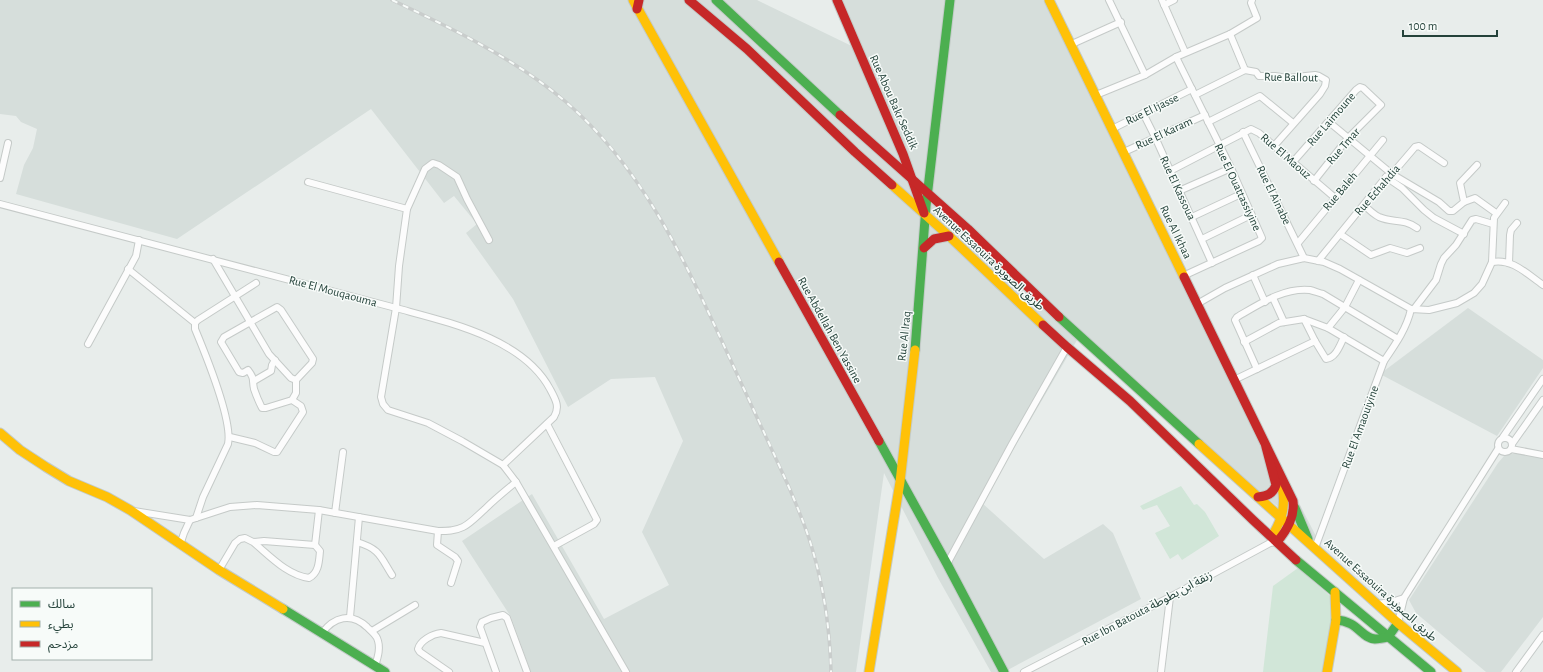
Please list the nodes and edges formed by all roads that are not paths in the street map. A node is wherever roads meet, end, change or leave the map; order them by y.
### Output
1 (633, 0) edge
2 (689, 0) edge
3 (716, 0) edge
4 (837, 0) edge
5 (950, 0) edge
6 (1049, 0) edge
7 (1109, 0) edge
8 (1174, 0) edge
9 (1251, 1) edge
10 (1163, 3) edge
11 (638, 5) edge
12 (1121, 22) junction
13 (1230, 34) junction
14 (1072, 44) junction
15 (1185, 52) junction
16 (1176, 57) junction
17 (1244, 70) junction
18 (1144, 75) junction
19 (1194, 92) junction
20 (1096, 95) junction
21 (1143, 113) junction
22 (1374, 113) joint
23 (1205, 114) junction
24 (1208, 122) junction
25 (1328, 122) junction
26 (1293, 123) junction
27 (1112, 129) junction
28 (1243, 132) junction
29 (1155, 137) junction
30 (1348, 138) junction
31 (1383, 140) dead end
32 (8, 143) dead end
33 (1219, 146) junction
34 (1274, 146) junction
35 (1124, 152) junction
36 (1370, 155) junction
37 (1293, 162) junction
38 (1444, 164) dead end
39 (1477, 164) dead end
40 (1231, 168) junction
41 (1170, 171) junction
42 (1392, 174) junction
43 (1386, 177) junction
44 (0, 178) edge
45 (1314, 181) junction
46 (308, 182) dead end
47 (914, 183) junction
48 (1179, 191) junction
49 (928, 194) junction
50 (1241, 194) junction
51 (1334, 197) junction
52 (1464, 202) junction
53 (1505, 203) dead end
54 (0, 204) edge
55 (1364, 204) junction
56 (408, 209) junction
57 (1447, 210) junction
58 (1496, 213) junction
59 (1251, 215) junction
60 (925, 216) junction
61 (1192, 218) junction
62 (1444, 222) junction
63 (1517, 223) dead end
64 (1493, 224) junction
65 (1417, 228) dead end
66 (1340, 234) junction
67 (1464, 234) junction
68 (949, 236) junction
69 (1202, 239) junction
70 (139, 240) junction
71 (489, 240) dead end
72 (1298, 243) junction
73 (924, 248) junction
74 (1420, 248) dead end
75 (1304, 258) junction
76 (213, 259) junction
77 (1318, 261) junction
78 (1492, 262) junction
79 (1212, 263) junction
80 (1509, 263) junction
81 (128, 268) junction
82 (1253, 275) junction
83 (1183, 276) junction
84 (1359, 280) junction
85 (256, 283) dead end
86 (1543, 285) edge
87 (235, 296) junction
88 (1273, 298) junction
89 (1265, 302) junction
90 (1197, 304) junction
91 (1345, 307) junction
92 (396, 308) junction
93 (1412, 309) junction
94 (1304, 319) junction
95 (250, 322) junction
96 (1284, 322) junction
97 (195, 323) junction
98 (1328, 328) junction
99 (1344, 337) junction
100 (1398, 339) junction
101 (1315, 341) junction
102 (1244, 342) junction
103 (88, 344) dead end
104 (1068, 347) junction
105 (275, 360) junction
106 (1384, 361) junction
107 (1257, 369) junction
108 (1543, 379) edge
109 (296, 380) junction
110 (1234, 380) junction
111 (254, 381) junction
112 (292, 400) junction
113 (1543, 400) edge
114 (546, 424) junction
115 (0, 433) edge
116 (230, 437) junction
117 (1503, 438) junction
118 (1512, 446) junction
119 (1266, 447) junction
120 (1498, 449) junction
121 (343, 452) dead end
122 (1543, 455) edge
123 (503, 465) junction
124 (1280, 476) junction
125 (516, 482) junction
126 (900, 482) junction
127 (1258, 497) junction
128 (1295, 508) junction
129 (130, 510) junction
130 (319, 510) junction
131 (334, 513) junction
132 (359, 517) junction
133 (193, 519) junction
134 (1285, 522) junction
135 (438, 531) junction
136 (1273, 540) junction
137 (253, 542) junction
138 (357, 542) junction
139 (1312, 544) junction
140 (180, 545) junction
141 (315, 545) junction
142 (554, 546) junction
143 (947, 564) junction
144 (219, 570) junction
145 (392, 575) dead end
146 (451, 583) dead end
147 (1335, 592) junction
148 (1170, 597) junction
149 (1404, 598) junction
150 (1377, 604) junction
151 (415, 605) dead end
152 (350, 617) junction
153 (1336, 620) junction
154 (1398, 623) junction
155 (372, 631) junction
156 (322, 633) junction
157 (1543, 635) edge
158 (1388, 637) junction
159 (485, 643) junction
160 (375, 666) junction
161 (385, 672) edge
162 (449, 672) edge
163 (496, 672) edge
164 (527, 672) edge
165 (626, 672) edge
166 (869, 672) edge
167 (1004, 672) edge
168 (1024, 672) edge
169 (1161, 672) edge
170 (1327, 672) edge
171 (1431, 672) edge
172 (1457, 672) edge
173 (1516, 672) edge

1 - 11 main road, Rue Abdellah Ben Yassine
2 - 60 main road, Avenue Essaouira طريق الصويرة
3 - 47 main road, Avenue Essaouira طريق الصويرة
4 - 47 main road, Rue Abou Bakr Seddik
5 - 49 main road, Rue Al Iraq
6 - 14 main road, Rue Al Ikhaa
7 - 12 street
8 - 10 street
9 - 13 street
10 - 15 street
11 - 126 main road, Rue Abdellah Ben Yassine
12 - 14 street
12 - 18 street
13 - 15 street
13 - 17 street
14 - 20 main road, Rue Al Ikhaa
15 - 16 street
16 - 18 street
16 - 19 street, Rue El Ouattassiyine
17 - 19 street, Rue El Ijasse
17 - 26 street, Rue Ballout
18 - 20 street
19 - 21 street, Rue El Ijasse
19 - 23 street, Rue El Ouattassiyine
20 - 27 main road, Rue Al Ikhaa
21 - 27 street, Rue El Ijasse
21 - 29 street, Rue El Kassoua
22 - 25 street, Rue Laimoune
22 - 30 street, Rue Tmar
23 - 24 street, Rue El Ouattassiyine
23 - 29 street, Rue El Karam
24 - 26 street
24 - 33 street, Rue El Ouattassiyine
25 - 30 street
25 - 37 street, Rue Laimoune
26 - 34 street, Rue Ballout
27 - 35 main road, Rue Al Ikhaa
28 - 33 street, Rue El Maouz
28 - 34 street, Rue El Maouz
28 - 72 street, Rue El Ainabe
29 - 35 street, Rue El Karam
29 - 41 street, Rue El Kassoua
30 - 36 street
30 - 45 street, Rue Tmar
31 - 36 street, Rue Baleh
32 - 44 street
33 - 40 street, Rue El Ouattassiyine
33 - 41 street, Rue El Maouz
34 - 37 street, Rue El Maouz
35 - 83 main road, Rue Al Ikhaa
36 - 42 street
36 - 51 street, Rue Baleh
37 - 45 street, Rue El Maouz
38 - 42 street, Rue Echahdia
39 - 52 street
40 - 48 street
40 - 50 street, Rue El Ouattassiyine
41 - 48 street, Rue El Kassoua
42 - 43 street, Rue Echahdia
42 - 57 street
43 - 55 street, Rue Echahdia
43 - 62 street
45 - 51 street, Rue El Maouz
46 - 56 street
47 - 49 main road, Avenue Essaouira طريق الصويرة
47 - 60 main road, Rue Abou Bakr Seddik
48 - 61 street, Rue El Kassoua
49 - 60 main road, Rue Al Iraq
49 - 127 main road, Avenue Essaouira طريق الصويرة
50 - 59 street, Rue El Ouattassiyine
50 - 61 street
51 - 72 street, Rue Baleh
52 - 57 street
52 - 58 street
53 - 58 street
54 - 70 street, Rue El Mouqaouma
55 - 65 street
55 - 66 street, Rue Echahdia
56 - 71 street
56 - 92 street
57 - 62 street
58 - 64 street
59 - 69 street
59 - 79 street, Rue El Ouattassiyine
60 - 68 main road, Avenue Essaouira طريق الصويرة
60 - 73 main road, Rue Al Iraq
61 - 69 street, Rue El Kassoua
62 - 67 street
63 - 80 street
64 - 67 street, Rue El Amaouiyine
64 - 78 street
66 - 74 street
66 - 77 street, Rue Echahdia
67 - 93 street, Rue El Amaouiyine
68 - 73 main road
68 - 104 main road, Avenue Essaouira طريق الصويرة
69 - 79 street, Rue El Kassoua
70 - 76 street, Rue El Mouqaouma
70 - 81 street
72 - 75 street, Rue El Ainabe
73 - 126 main road, Rue Al Iraq
75 - 77 street
75 - 82 street
76 - 87 street
76 - 92 street, Rue El Mouqaouma
77 - 84 street
78 - 80 street
78 - 93 street
79 - 83 street, Rue El Ouattassiyine
80 - 86 street
81 - 97 street
81 - 103 street
82 - 89 street
82 - 90 street
83 - 90 main road, Rue Al Ikhaa
84 - 91 street
84 - 93 street
85 - 87 street
87 - 95 street
87 - 97 street
88 - 89 street
88 - 91 street
88 - 96 street
89 - 102 street
90 - 110 main road, Rue Al Ikhaa
91 - 98 street
91 - 100 street
92 - 114 street, Rue El Mouqaouma
92 - 123 street
93 - 100 street, Rue El Amaouiyine
94 - 96 street
94 - 98 street
94 - 101 street
95 - 105 street
95 - 109 street
95 - 111 street
96 - 102 street
97 - 116 street
98 - 99 street
99 - 101 street
99 - 106 street
100 - 106 street, Rue El Amaouiyine
101 - 107 street
102 - 107 street
104 - 136 main road, Avenue Essaouira طريق الصويرة
104 - 143 street
105 - 109 street
105 - 111 street
106 - 139 street, Rue El Amaouiyine
107 - 110 street
108 - 117 street
109 - 112 street
110 - 119 main road, Rue Al Ikhaa
111 - 112 street
112 - 116 street
113 - 118 street
114 - 123 street, Rue El Mouqaouma
114 - 142 street
115 - 129 main road
116 - 133 street
117 - 118 street
117 - 120 street
118 - 120 street
118 - 122 street
119 - 124 main road, Rue Al Ikhaa
119 - 127 main road
120 - 149 street
121 - 131 street
123 - 125 street
124 - 128 main road, Rue Al Ikhaa
124 - 134 main road, Rue Al Ikhaa
125 - 135 street
125 - 142 street
126 - 143 main road, Rue Abdellah Ben Yassine
126 - 166 main road, Rue Al Iraq
127 - 134 main road, Avenue Essaouira طريق الصويرة
128 - 134 main road
128 - 139 main road, Rue Al Ikhaa
129 - 133 street
129 - 140 main road
130 - 131 street
130 - 133 street
130 - 141 street
131 - 132 street
132 - 135 street
132 - 138 street
133 - 140 street
134 - 136 main road, Rue Al Ikhaa
134 - 139 main road, Avenue Essaouira طريق الصويرة
135 - 146 street
136 - 147 main road, Avenue Essaouira طريق الصويرة
136 - 148 street, Rue Ibn Batouta زنقة ابن بطوطة
137 - 141 street
137 - 141 street
137 - 144 street
138 - 145 street
138 - 152 street
139 - 150 main road, Avenue Essaouira طريق الصويرة
140 - 144 main road
142 - 165 street
143 - 167 main road, Rue Abdellah Ben Yassine
144 - 156 main road
147 - 153 main road
147 - 158 main road, Avenue Essaouira طريق الصويرة
148 - 168 street, Rue Ibn Batouta زنقة ابن بطوطة
148 - 169 street
149 - 150 street
149 - 154 street
150 - 154 main road, Avenue Essaouira طريق الصويرة
151 - 155 street
152 - 155 street
152 - 156 street
153 - 158 main road
153 - 170 main road
154 - 158 main road
154 - 172 main road, Avenue Essaouira طريق الصويرة
155 - 160 street
156 - 160 main road
157 - 173 street
158 - 171 main road, Avenue Essaouira طريق الصويرة
159 - 162 street
159 - 163 street
159 - 164 street
160 - 161 main road

